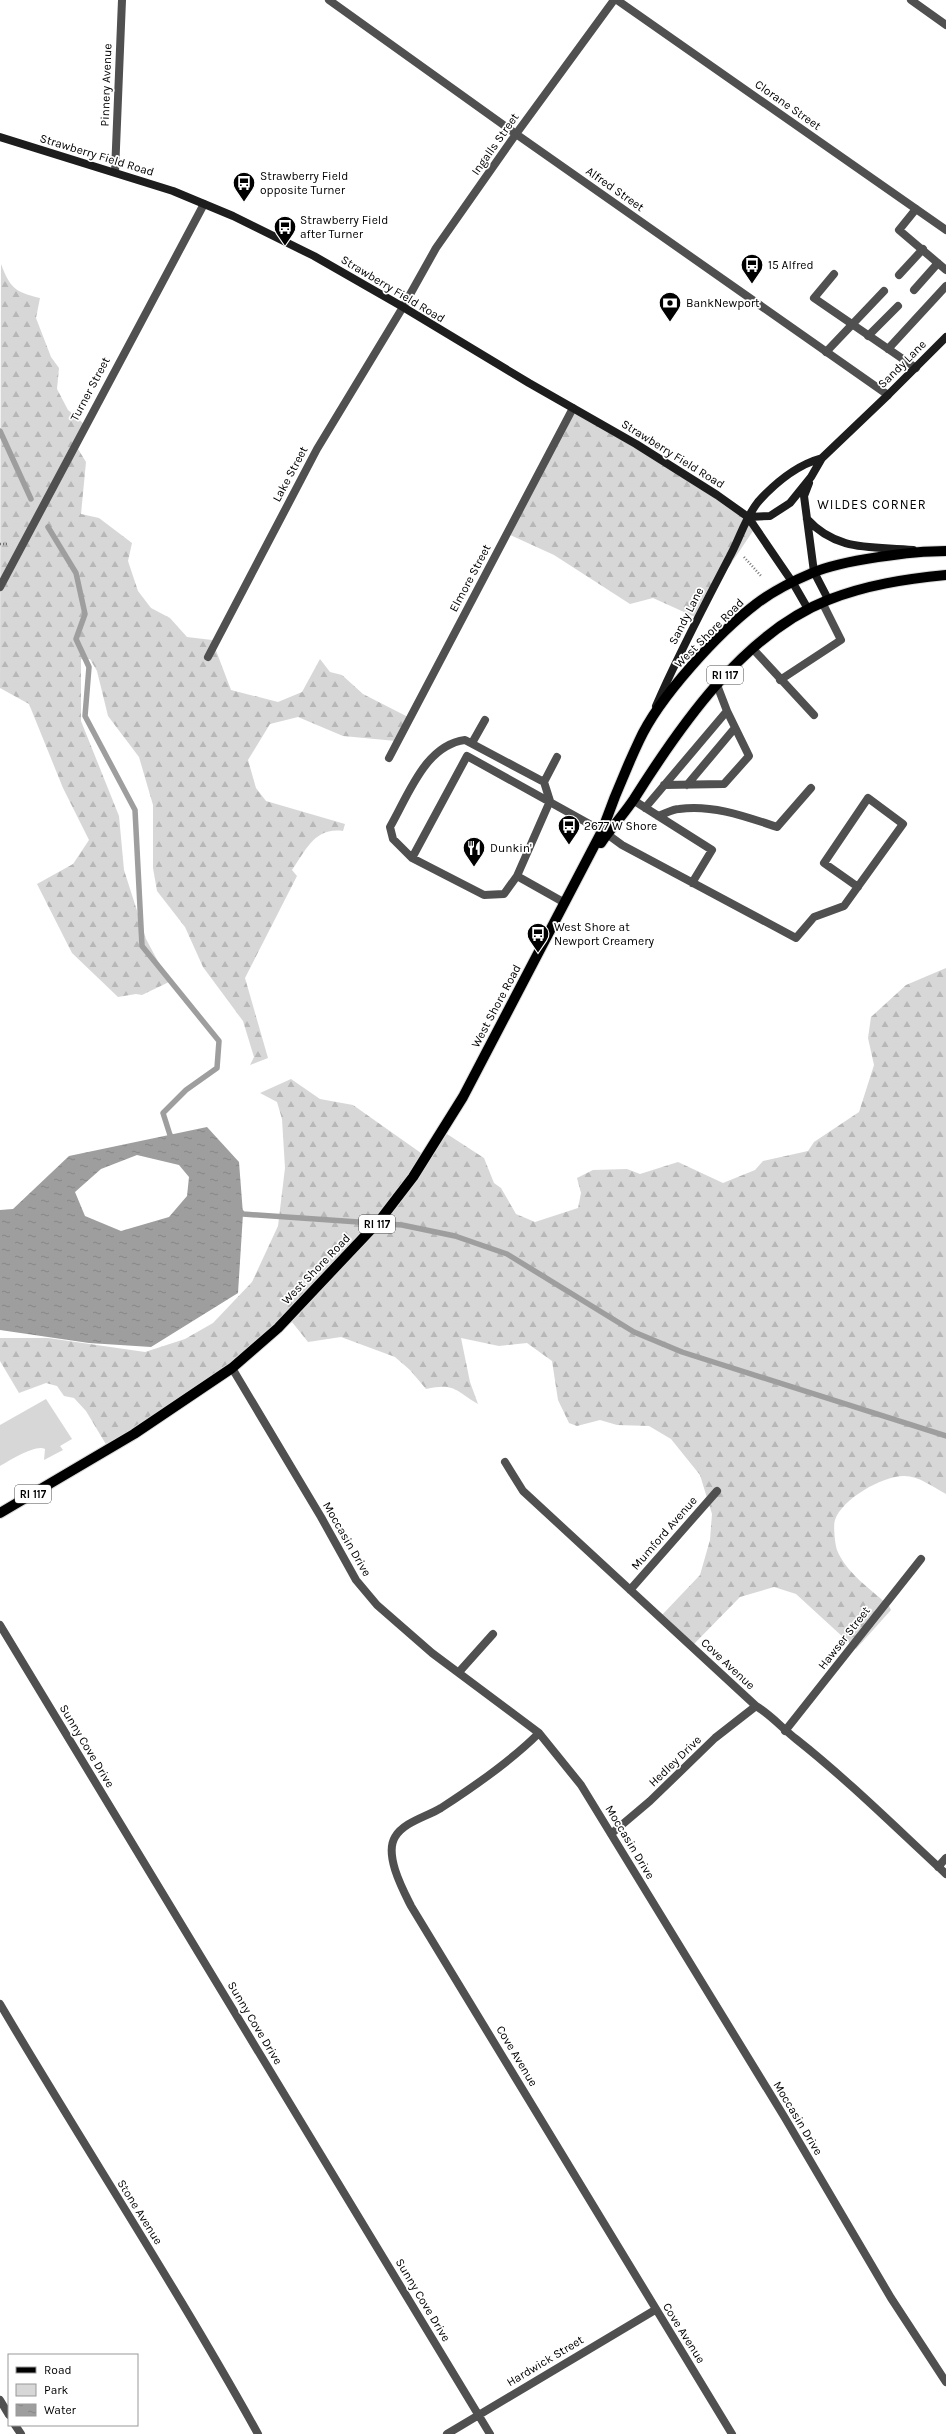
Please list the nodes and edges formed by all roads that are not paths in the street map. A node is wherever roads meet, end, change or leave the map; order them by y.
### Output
1 (122, 0) edge
2 (329, 0) edge
3 (615, 0) edge
4 (911, 0) edge
5 (946, 25) edge
6 (516, 134) junction
7 (0, 137) edge
8 (115, 172) junction
9 (204, 204) junction
10 (916, 209) junction
11 (946, 230) edge
12 (923, 249) junction
13 (938, 263) junction
14 (946, 270) edge
15 (834, 274) dead end
16 (899, 275) dead end
17 (946, 286) edge
18 (914, 290) dead end
19 (884, 292) dead end
20 (898, 306) dead end
21 (403, 308) junction
22 (852, 325) junction
23 (868, 336) junction
24 (946, 337) edge
25 (888, 349) junction
26 (826, 352) junction
27 (916, 368) junction
28 (888, 396) junction
29 (573, 408) junction
30 (822, 458) junction
31 (811, 477) junction
32 (748, 518) junction
33 (807, 518) junction
34 (925, 551) junction
35 (946, 551) edge
36 (814, 572) junction
37 (946, 575) edge
38 (793, 583) junction
39 (0, 587) edge
40 (825, 601) junction
41 (808, 609) junction
42 (753, 649) junction
43 (208, 657) dead end
44 (780, 680) junction
45 (717, 685) junction
46 (727, 711) junction
47 (814, 715) dead end
48 (485, 720) dead end
49 (648, 727) junction
50 (734, 729) junction
51 (472, 743) junction
52 (557, 757) dead end
53 (389, 758) dead end
54 (544, 782) junction
55 (664, 785) junction
56 (686, 785) junction
57 (811, 788) dead end
58 (633, 800) junction
59 (550, 801) junction
60 (645, 808) junction
61 (658, 816) junction
62 (605, 832) junction
63 (412, 858) junction
64 (517, 876) junction
65 (692, 883) junction
66 (858, 887) junction
67 (564, 903) junction
68 (232, 1368) junction
69 (505, 1462) dead end
70 (717, 1491) dead end
71 (0, 1513) edge
72 (921, 1559) dead end
73 (630, 1590) junction
74 (0, 1625) edge
75 (494, 1634) dead end
76 (459, 1672) junction
77 (756, 1706) junction
78 (785, 1731) junction
79 (540, 1733) junction
80 (611, 1834) junction
81 (946, 1858) edge
82 (938, 1867) junction
83 (946, 1874) edge
84 (0, 2004) edge
85 (655, 2310) junction
86 (946, 2382) edge
87 (0, 2400) edge
88 (8, 2413) edge
89 (478, 2414) junction
90 (258, 2434) edge
91 (447, 2434) edge
92 (490, 2434) edge
93 (732, 2434) edge

1 - 8 street, Pinnery Avenue
2 - 6 street, Alfred Street
3 - 6 street, Ingalls Street
3 - 10 street, Clorane Street
4 - 5 street
6 - 21 street, Ingalls Street
6 - 26 street, Alfred Street
7 - 8 main road, Strawberry Field Road
8 - 9 main road, Strawberry Field Road
9 - 21 main road, Strawberry Field Road
9 - 39 street, Turner Street
10 - 11 street, Clorane Street
10 - 12 street
12 - 13 street
12 - 16 street
13 - 14 street
13 - 18 street
15 - 22 street
17 - 25 street
19 - 22 street
20 - 23 street
21 - 29 main road, Strawberry Field Road
21 - 43 street, Lake Street
22 - 23 street
22 - 26 street
23 - 25 street
24 - 27 main road, Sandy Lane
25 - 27 street
26 - 28 street, Alfred Street
27 - 28 main road, Sandy Lane
28 - 30 main road, Sandy Lane
29 - 32 main road, Strawberry Field Road
29 - 53 street, Elmore Street
30 - 31 main road, Sandy Lane
30 - 32 main road, Sandy Lane
31 - 32 main road, Sandy Lane
31 - 33 main road
32 - 38 main road, Strawberry Field Road
32 - 49 main road, Sandy Lane
33 - 34 main road
33 - 36 main road
34 - 35 main road, West Shore Road / RI 117
34 - 36 main road, West Shore Road / RI 117
36 - 38 main road, West Shore Road / RI 117
36 - 40 main road
37 - 40 main road, West Shore Road / RI 117
38 - 41 main road, Strawberry Field Road
38 - 49 main road, West Shore Road / RI 117
40 - 41 main road, West Shore Road / RI 117
40 - 44 street
41 - 42 main road, West Shore Road / RI 117
42 - 44 street
42 - 45 main road, West Shore Road / RI 117
44 - 47 street
45 - 46 street
45 - 58 main road, West Shore Road / RI 117
46 - 50 street
46 - 55 street
48 - 51 street
49 - 62 main road, West Shore Road / RI 117
50 - 56 street
50 - 56 street
51 - 54 street
51 - 63 street
52 - 54 street
54 - 59 street
55 - 56 street
55 - 60 street
57 - 61 street
58 - 60 street
58 - 62 main road, West Shore Road
59 - 62 street
59 - 63 street
59 - 64 street
60 - 61 street
61 - 65 street
62 - 65 street
62 - 67 main road, West Shore Road / RI 117
63 - 64 street
64 - 67 street
65 - 66 street
66 - 66 street
67 - 68 main road, West Shore Road / RI 117
68 - 71 main road, West Shore Road / RI 117
68 - 76 street, Moccasin Drive
69 - 73 street, Cove Avenue
70 - 73 street, Mumford Avenue
72 - 78 street, Hawser Street
73 - 77 street, Cove Avenue
74 - 89 street, Sunny Cove Drive
75 - 76 street
76 - 79 street, Moccasin Drive
77 - 78 street, Cove Avenue
77 - 80 street, Hedley Drive
78 - 82 street, Cove Avenue
79 - 80 street, Moccasin Drive
79 - 85 street, Cove Avenue
80 - 86 street, Moccasin Drive
81 - 82 street
82 - 83 street, Cove Avenue
84 - 90 street, Stone Avenue
85 - 89 street, Hardwick Street
85 - 93 street, Cove Avenue
87 - 88 street
89 - 91 street, Hardwick Street
89 - 92 street, Sunny Cove Drive

